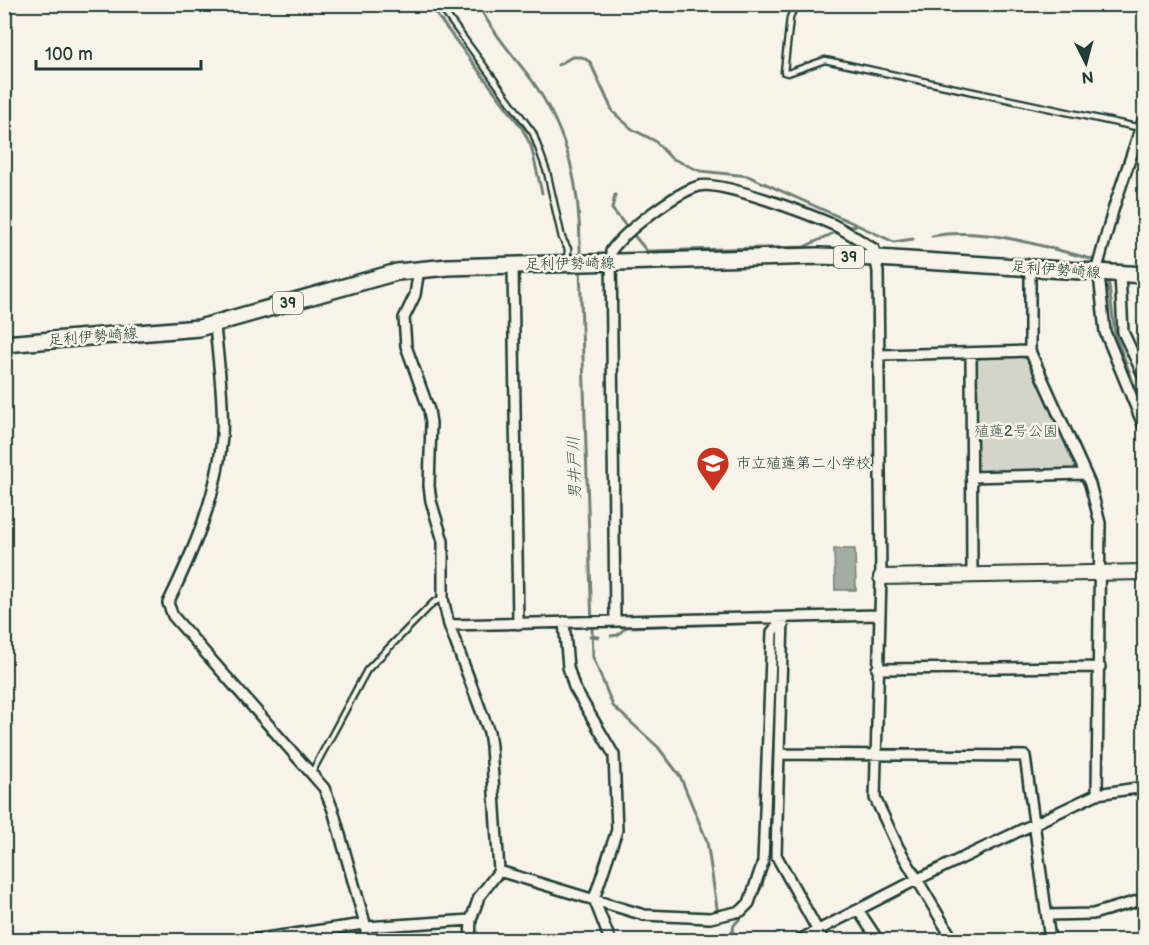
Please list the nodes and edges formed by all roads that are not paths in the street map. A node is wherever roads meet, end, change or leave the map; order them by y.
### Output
1 (426, 4) edge
2 (801, 4) edge
3 (1144, 117) edge
4 (1141, 128) junction
5 (877, 258) junction
6 (603, 264) junction
7 (513, 265) junction
8 (569, 265) junction
9 (1030, 268) junction
10 (419, 269) junction
11 (1106, 269) junction
12 (1144, 275) edge
13 (215, 325) junction
14 (4, 344) edge
15 (1030, 351) junction
16 (971, 353) junction
17 (879, 355) junction
18 (1144, 377) edge
19 (1144, 427) edge
20 (1085, 474) junction
21 (971, 477) junction
22 (1144, 572) edge
23 (1100, 573) junction
24 (972, 575) junction
25 (881, 577) junction
26 (443, 597) junction
27 (879, 615) junction
28 (783, 618) junction
29 (615, 621) junction
30 (564, 622) junction
31 (518, 624) junction
32 (449, 625) junction
33 (1100, 668) junction
34 (877, 669) junction
35 (780, 754) junction
36 (875, 754) junction
37 (311, 774) junction
38 (1144, 787) edge
39 (1097, 794) junction
40 (1035, 822) junction
41 (499, 871) junction
42 (918, 879) junction
43 (594, 899) junction
44 (1144, 899) edge
45 (858, 910) junction
46 (1047, 915) junction
47 (471, 920) junction
48 (365, 926) junction
49 (820, 936) edge
50 (250, 940) edge
51 (366, 940) edge
52 (470, 940) edge
53 (610, 940) edge
54 (799, 940) edge
55 (878, 940) edge
56 (953, 940) edge
57 (1050, 940) edge

1 - 8 lane
2 - 4 lane
3 - 4 street
4 - 11 street
5 - 6 main road, 足利伊勢崎線 / 39
5 - 6 street
5 - 9 main road, 足利伊勢崎線 / 39
5 - 17 street
6 - 8 main road, 足利伊勢崎線 / 39
6 - 29 street
7 - 8 main road, 足利伊勢崎線 / 39
7 - 10 main road, 足利伊勢崎線 / 39
7 - 31 street
9 - 11 main road, 足利伊勢崎線 / 39
9 - 15 street
10 - 13 main road, 足利伊勢崎線 / 39
10 - 26 street
11 - 12 main road, 足利伊勢崎線 / 39
11 - 18 street
11 - 19 street
13 - 14 main road, 足利伊勢崎線 / 39
13 - 37 street
15 - 16 street
15 - 20 street
16 - 17 street
16 - 21 street
17 - 25 street
20 - 21 street
20 - 23 street
21 - 24 street
22 - 23 street
23 - 24 street
23 - 33 street
24 - 25 street
25 - 27 street
26 - 32 street
26 - 37 lane
27 - 28 street
27 - 34 street
28 - 29 street
28 - 35 street
28 - 43 street
29 - 30 street
30 - 31 street
30 - 43 street
31 - 32 street
32 - 41 street
33 - 34 street
33 - 39 street
34 - 36 street
35 - 36 street
35 - 49 street
36 - 40 street
36 - 42 street
37 - 48 street
38 - 39 street
39 - 40 street
40 - 42 street
40 - 46 street
41 - 43 street
41 - 47 street
42 - 45 street
42 - 56 street
43 - 53 street
44 - 46 street
45 - 49 street
45 - 55 street
46 - 57 street
47 - 48 street
47 - 52 street
48 - 50 street
48 - 51 street
49 - 54 street

